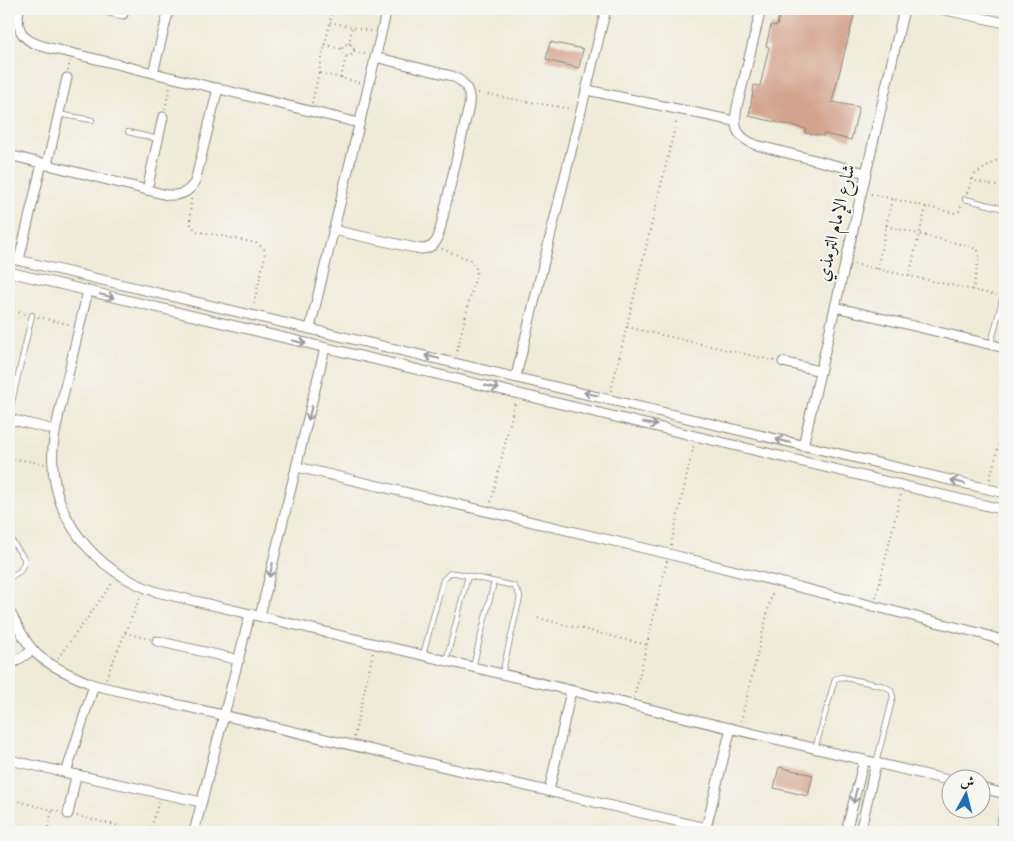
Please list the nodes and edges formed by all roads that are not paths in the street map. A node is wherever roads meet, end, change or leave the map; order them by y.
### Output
1 (19, 9) edge
2 (100, 9) edge
3 (169, 9) edge
4 (387, 9) edge
5 (606, 9) edge
6 (761, 9) edge
7 (904, 9) edge
8 (941, 9) edge
9 (122, 14) dead end
10 (1005, 23) edge
11 (375, 57) junction
12 (153, 73) junction
13 (66, 78) road end
14 (218, 88) junction
15 (587, 90) junction
16 (58, 114) junction
17 (163, 117) road end
18 (92, 120) dead end
19 (734, 121) junction
20 (359, 123) junction
21 (128, 132) dead end
22 (158, 140) junction
23 (9, 155) edge
24 (44, 164) junction
25 (866, 172) junction
26 (147, 190) junction
27 (965, 199) road end
28 (1005, 209) edge
29 (333, 230) junction
30 (9, 258) edge
31 (19, 260) junction
32 (52, 268) junction
33 (9, 272) edge
34 (48, 282) junction
35 (1005, 288) edge
36 (88, 291) junction
37 (150, 291) junction
38 (147, 305) junction
39 (835, 307) junction
40 (32, 315) road end
41 (271, 319) junction
42 (310, 328) junction
43 (266, 334) junction
44 (991, 344) junction
45 (381, 345) junction
46 (325, 348) junction
47 (1005, 348) edge
48 (377, 360) junction
49 (783, 362) road end
50 (472, 366) junction
51 (820, 371) junction
52 (516, 376) junction
53 (468, 381) junction
54 (574, 390) junction
55 (570, 405) junction
56 (9, 417) edge
57 (55, 430) junction
58 (760, 435) junction
59 (804, 446) junction
60 (756, 450) junction
61 (843, 456) junction
62 (297, 467) junction
63 (840, 470) junction
64 (1005, 493) edge
65 (1005, 510) edge
66 (9, 537) edge
67 (468, 576) junction
68 (9, 578) edge
69 (494, 582) junction
70 (9, 611) edge
71 (255, 615) junction
72 (157, 640) road end
73 (1005, 644) edge
74 (33, 650) junction
75 (423, 655) junction
76 (239, 660) junction
77 (446, 660) junction
78 (9, 666) edge
79 (473, 667) junction
80 (502, 674) junction
81 (98, 686) junction
82 (571, 690) junction
83 (223, 715) junction
84 (734, 729) junction
85 (815, 748) junction
86 (9, 760) edge
87 (864, 760) junction
88 (876, 763) junction
89 (66, 773) junction
90 (76, 776) junction
91 (942, 779) edge
92 (549, 791) junction
93 (992, 791) edge
94 (1005, 794) edge
95 (201, 802) junction
96 (1005, 810) edge
97 (68, 814) dead end
98 (705, 830) edge
99 (194, 832) edge
100 (846, 832) edge
101 (860, 832) edge
102 (1000, 832) edge

1 - 12 street
2 - 9 street
3 - 12 street
4 - 11 street
5 - 15 street
6 - 19 street
7 - 25 street, شارع الإمام الترمذي
8 - 10 street
11 - 20 street
11 - 29 street
12 - 14 street
13 - 16 street
14 - 20 street
14 - 26 street
15 - 19 street
15 - 52 street
16 - 18 lane
16 - 24 street
17 - 22 street
19 - 25 street
20 - 29 street
21 - 22 lane
22 - 26 street
23 - 24 street
24 - 26 street
24 - 31 street
25 - 39 street, شارع الإمام الترمذي
27 - 28 lane
29 - 42 street
30 - 31 street
31 - 32 street
32 - 34 street
32 - 37 street
33 - 34 street
34 - 36 street
35 - 44 lane
36 -> 38 street
36 - 57 street
37 - 38 street
37 - 41 street
38 - 43 street
39 - 44 street
39 - 51 street, شارع الإمام الترمذي
40 - 56 lane
41 - 42 street
41 - 43 street
42 - 45 street
43 -> 46 street
44 - 47 street
45 - 48 street
50 -> 45 street
46 - 48 street
46 -> 62 street
48 - 53 street
49 - 51 street
50 - 52 street
50 - 53 street
51 - 59 street, شارع الإمام الترمذي
52 - 54 street
53 -> 55 street
54 - 55 street
58 -> 54 street
55 -> 60 street
56 - 57 street
57 - 71 street
59 -> 58 street
58 - 60 street
59 - 61 street
60 - 63 street
61 - 63 street
64 -> 61 street
62 -> 71 street
62 - 73 street
63 - 65 street
66 - 68 lane
67 - 69 lane
67 - 75 lane
67 - 77 lane
69 - 79 lane
69 - 80 lane
70 - 74 street
71 - 75 street
71 - 76 street
72 - 76 street
74 - 78 street
74 - 81 street
75 - 77 street
76 - 83 street
77 - 79 street
79 - 80 street
80 - 82 street
81 - 83 street
81 - 89 street
82 - 84 street
82 - 92 street
83 - 92 street
83 - 95 street
84 - 85 street
84 - 98 street
85 - 87 street
85 - 88 lane
86 - 89 street
87 - 88 street
87 -> 100 street
88 - 91 street
88 - 101 street
89 - 90 street
90 - 95 street
90 - 97 street
92 - 98 street
93 - 94 street
95 - 99 street
96 - 102 street

